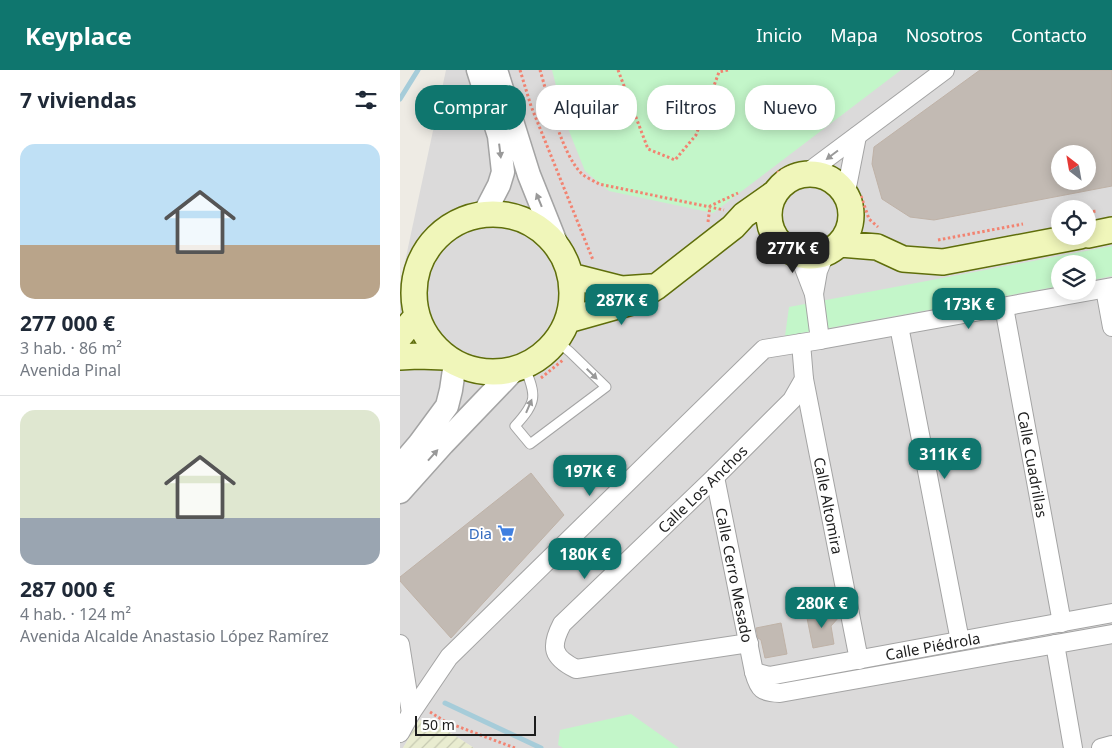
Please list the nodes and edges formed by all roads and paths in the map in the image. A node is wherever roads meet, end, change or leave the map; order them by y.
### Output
1 (478, 70) edge
2 (496, 70) edge
3 (520, 70) edge
4 (540, 70) edge
5 (618, 70) edge
6 (728, 70) edge
7 (945, 70) edge
8 (856, 136) junction
9 (802, 168) junction
10 (773, 184) junction
11 (745, 189) dead end
12 (853, 200) junction
13 (710, 206) junction
14 (484, 214) junction
15 (738, 221) junction
16 (1031, 223) dead end
17 (770, 227) junction
18 (707, 230) dead end
19 (1112, 230) edge
20 (1096, 233) edge
21 (878, 238) junction
22 (934, 241) dead end
23 (1051, 242) edge
24 (557, 245) junction
25 (833, 249) junction
26 (799, 255) junction
27 (594, 262) dead end
28 (571, 276) junction
29 (656, 287) junction
30 (1109, 288) edge
31 (814, 294) junction
32 (1004, 307) junction
33 (417, 316) junction
34 (899, 326) junction
35 (1112, 327) edge
36 (400, 336) edge
37 (565, 338) junction
38 (820, 340) junction
39 (801, 343) junction
40 (400, 358) edge
41 (450, 360) junction
42 (523, 373) junction
43 (804, 379) junction
44 (400, 466) edge
45 (715, 477) junction
46 (400, 492) edge
47 (1112, 614) edge
48 (1062, 622) junction
49 (1112, 634) edge
50 (960, 641) junction
51 (749, 643) junction
52 (400, 644) edge
53 (1055, 644) junction
54 (859, 660) junction
55 (754, 672) junction
56 (414, 708) junction
57 (400, 733) edge
58 (1112, 745) edge
59 (515, 748) edge
60 (1073, 748) edge
61 (1101, 748) edge

1 -> 14 street
24 -> 2 street
3 - 27 path
4 - 13 path
5 - 6 path
7 - 8 street
8 -> 9 street
8 - 12 street
9 - 10 path
9 - 10 main road
9 - 12 main road
10 - 15 main road
10 - 17 main road
11 - 13 path
12 - 21 main road
12 - 21 path
12 - 25 main road
13 - 15 path
13 - 18 path
14 - 24 main road
14 - 33 main road
15 - 17 main road
15 - 29 main road
16 - 22 path
17 - 26 main road
19 - 20 main road
21 - 23 main road
21 - 25 main road
24 - 28 main road
25 - 26 main road
25 - 31 street
26 - 31 street
28 - 29 main road
28 - 37 main road
29 - 37 main road
30 - 32 street
30 - 35 street
31 - 38 street
32 - 34 street
32 - 48 street, Calle Cuadrillas
33 - 36 main road
33 - 41 main road
34 - 38 street
34 - 50 street
37 - 42 main road
37 - 42 path
37 -> 42 lane
38 - 39 street
39 - 43 street
39 - 56 street
40 - 41 main road
41 - 42 main road
41 - 44 street
46 -> 42 street
43 - 45 street, Calle Los Anchos
43 - 54 street, Calle Altomira
45 - 51 street, Calle Cerro Mesado
45 - 51 street, Calle Los Anchos
47 - 48 street, Calle Piédrola
48 - 50 street, Calle Piédrola
49 - 53 street
50 - 54 street, Calle Piédrola
51 - 55 street, Calle Cerro Mesado
52 - 56 street
53 - 55 street
53 - 60 street
54 - 55 street, Calle Piédrola
56 - 57 street
56 - 59 path
58 - 61 street

